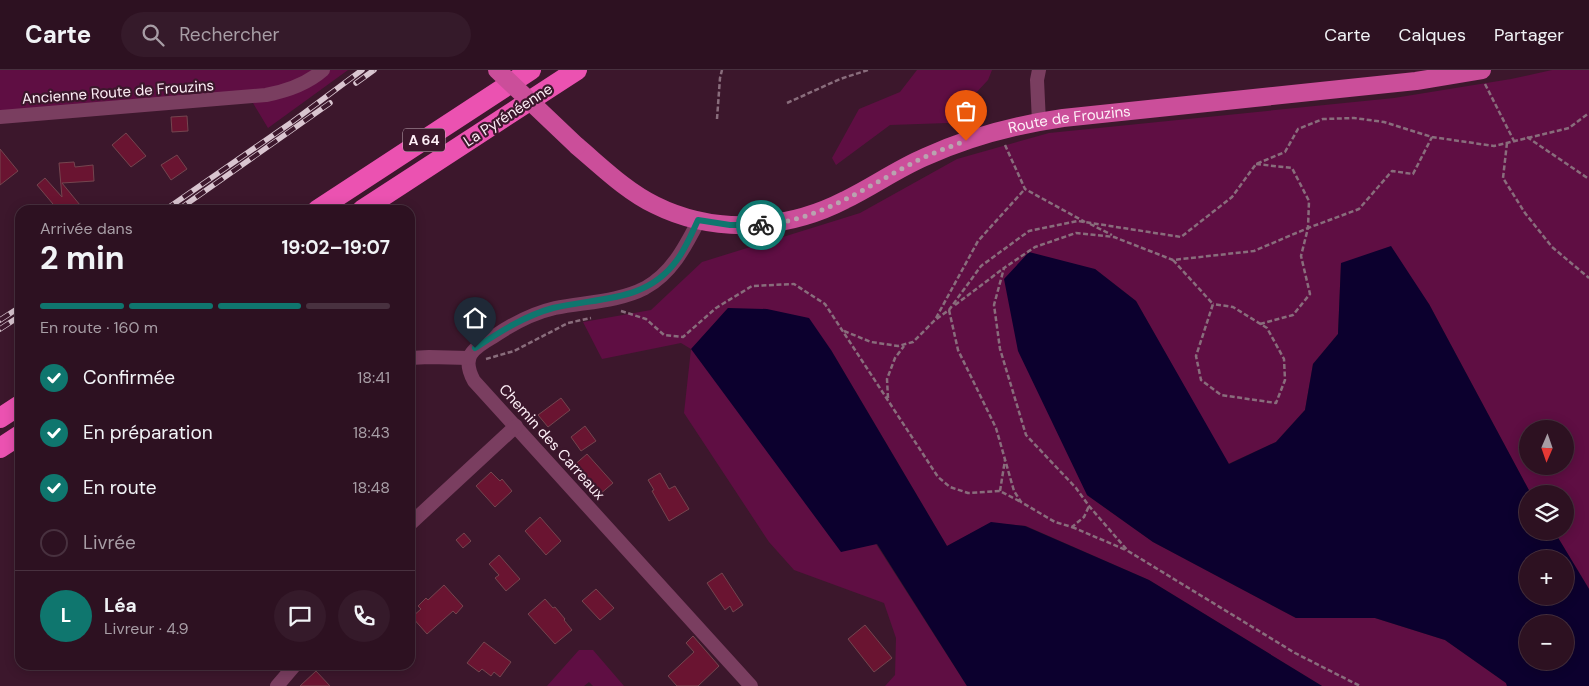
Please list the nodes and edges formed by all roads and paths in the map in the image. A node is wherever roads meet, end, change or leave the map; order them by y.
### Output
1 (323, 70) edge
2 (497, 70) edge
3 (531, 70) edge
4 (577, 70) edge
5 (722, 70) edge
6 (868, 70) edge
7 (1040, 70) edge
8 (1479, 71) edge
9 (787, 103) dead end
10 (1589, 113) edge
11 (0, 117) edge
12 (717, 119) dead end
13 (1039, 122) junction
14 (999, 130) junction
15 (1527, 137) junction
16 (1432, 138) junction
17 (1514, 141) junction
18 (1507, 143) junction
19 (1256, 164) junction
20 (1589, 179) edge
21 (1025, 189) junction
22 (325, 205) edge
23 (370, 205) edge
24 (698, 220) junction
25 (1088, 223) junction
26 (1308, 228) junction
27 (1114, 237) junction
28 (1173, 260) junction
29 (1004, 268) junction
30 (1589, 278) edge
31 (1213, 304) junction
32 (949, 310) junction
33 (621, 311) dead end
34 (594, 317) dead end
35 (935, 320) junction
36 (1260, 324) junction
37 (844, 331) junction
38 (905, 344) junction
39 (415, 358) edge
40 (476, 359) junction
41 (888, 400) junction
42 (15, 408) edge
43 (0, 418) edge
44 (516, 426) junction
45 (15, 438) edge
46 (0, 448) edge
47 (1005, 458) junction
48 (1000, 490) junction
49 (1021, 502) junction
50 (1088, 506) junction
51 (415, 519) edge
52 (1072, 527) junction
53 (1128, 551) junction
54 (291, 670) edge
55 (277, 686) edge
56 (751, 686) edge
57 (1360, 686) edge

1 - 11 street, Ancienne Route de Frouzins
2 - 24 main road, Route de Frouzins, bridge
3 - 22 highway, La Pyrénéenne / A 64
4 - 23 highway, La Pyrénéenne / A 64
5 - 12 path
6 - 9 path
7 - 13 street
8 - 13 main road, Route de Frouzins
8 - 17 path
10 - 15 path
13 - 14 main road, Route de Frouzins
14 - 21 path
14 - 24 main road, Route de Frouzins
15 - 17 path
15 - 20 path
16 - 18 path
16 - 19 path
16 - 26 path
17 - 18 path
18 - 30 path
19 - 25 path
19 - 26 path
21 - 25 path
21 - 35 path
24 - 40 street
25 - 27 path
25 - 32 path
26 - 28 path
26 - 36 path
27 - 28 path
27 - 29 path
28 - 31 path
29 - 32 path
29 - 50 path
31 - 36 path
31 - 36 path
32 - 35 path
32 - 47 path
33 - 37 path
34 - 40 path
35 - 38 path
37 - 38 path
37 - 41 path
38 - 41 path
39 - 40 street
40 - 44 street, Chemin des Carreaux
41 - 48 path
42 - 43 highway
44 - 51 street
44 - 56 street, Chemin des Carreaux
45 - 46 highway
47 - 48 path
47 - 49 path
48 - 49 path
49 - 52 path
50 - 52 path
50 - 53 path
52 - 53 path
53 - 57 path
54 - 55 street

